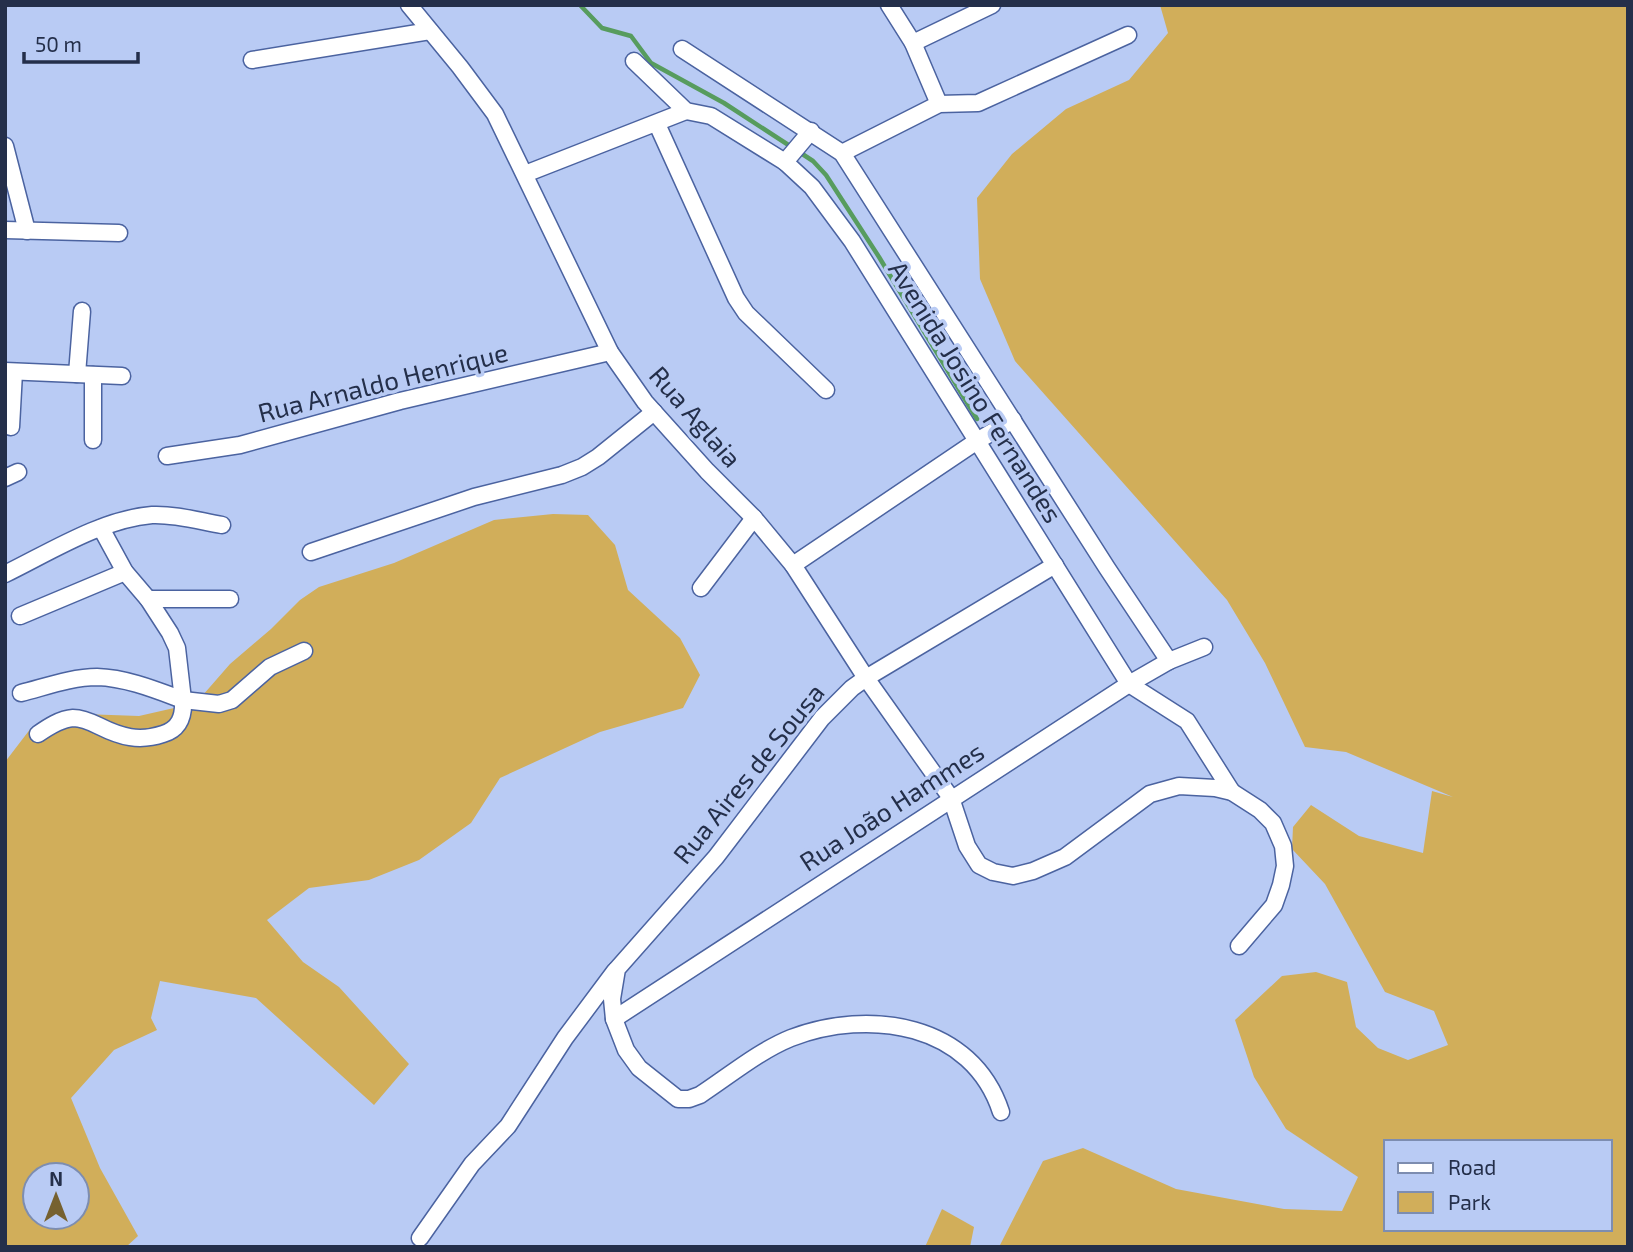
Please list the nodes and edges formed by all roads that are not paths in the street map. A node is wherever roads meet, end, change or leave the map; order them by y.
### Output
1 (889, 5) edge
2 (992, 5) edge
3 (411, 6) edge
4 (430, 31) junction
5 (1128, 36) dead end
6 (913, 43) junction
7 (682, 50) dead end
8 (252, 60) dead end
9 (634, 61) dead end
10 (939, 104) junction
11 (686, 111) junction
12 (657, 124) junction
13 (811, 131) junction
14 (5, 146) edge
15 (842, 152) junction
16 (790, 154) junction
17 (525, 174) junction
18 (5, 230) edge
19 (27, 231) junction
20 (119, 233) dead end
21 (82, 311) dead end
22 (610, 352) junction
23 (10, 372) edge
24 (85, 374) junction
25 (122, 376) dead end
26 (826, 390) dead end
27 (654, 412) junction
28 (1013, 421) junction
29 (11, 427) dead end
30 (93, 440) dead end
31 (977, 441) junction
32 (167, 456) dead end
33 (754, 518) junction
34 (222, 525) dead end
35 (101, 528) junction
36 (311, 552) dead end
37 (793, 565) junction
38 (1055, 565) junction
39 (125, 572) junction
40 (5, 573) edge
41 (701, 588) dead end
42 (148, 599) junction
43 (230, 599) dead end
44 (20, 616) dead end
45 (1204, 646) dead end
46 (304, 650) dead end
47 (1169, 661) junction
48 (866, 678) junction
49 (1129, 684) junction
50 (21, 693) dead end
51 (183, 700) junction
52 (38, 734) dead end
53 (1232, 792) junction
54 (951, 798) junction
55 (1239, 946) dead end
56 (617, 969) junction
57 (614, 1019) junction
58 (1001, 1112) dead end
59 (420, 1238) dead end

1 - 6 street
2 - 6 street
3 - 4 street, Rua Aglaia
4 - 8 street
4 - 17 street, Rua Aglaia
5 - 10 street
6 - 10 street
7 - 13 street, Avenida Josino Fernandes
9 - 11 street, Avenida Josino Fernandes
10 - 15 street
11 - 12 street
11 - 16 street, Avenida Josino Fernandes
12 - 17 street
12 - 26 street
13 - 15 street, Avenida Josino Fernandes
13 - 16 street
14 - 19 street
15 - 28 street, Avenida Josino Fernandes
16 - 31 street, Avenida Josino Fernandes
17 - 22 street, Rua Aglaia
18 - 19 street
19 - 20 street
21 - 24 street
22 - 27 street, Rua Aglaia
22 - 32 street, Rua Arnaldo Henrique
23 - 24 street
23 - 29 street
24 - 25 street
24 - 30 street
27 - 33 street, Rua Aglaia
27 - 36 street
28 - 31 street
28 - 47 street, Avenida Josino Fernandes
31 - 37 street
31 - 38 street, Avenida Josino Fernandes
33 - 37 street, Rua Aglaia
33 - 41 street
34 - 35 street
35 - 39 street
35 - 40 street
37 - 48 street, Rua Aglaia
38 - 48 street, Rua Aires de Sousa
38 - 49 street, Avenida Josino Fernandes
39 - 42 street
39 - 44 street
42 - 43 street
42 - 51 street
45 - 47 street, Rua João Hammes
46 - 51 street
47 - 49 street, Rua João Hammes
48 - 54 street, Rua Aglaia
48 - 56 street, Rua Aires de Sousa
49 - 53 street, Avenida Josino Fernandes
49 - 54 street, Rua João Hammes
50 - 51 street
51 - 52 street
53 - 54 street, Rua Aglaia
53 - 55 street
54 - 57 street, Rua João Hammes
56 - 57 street
56 - 59 street, Rua Aires de Sousa
57 - 58 street

